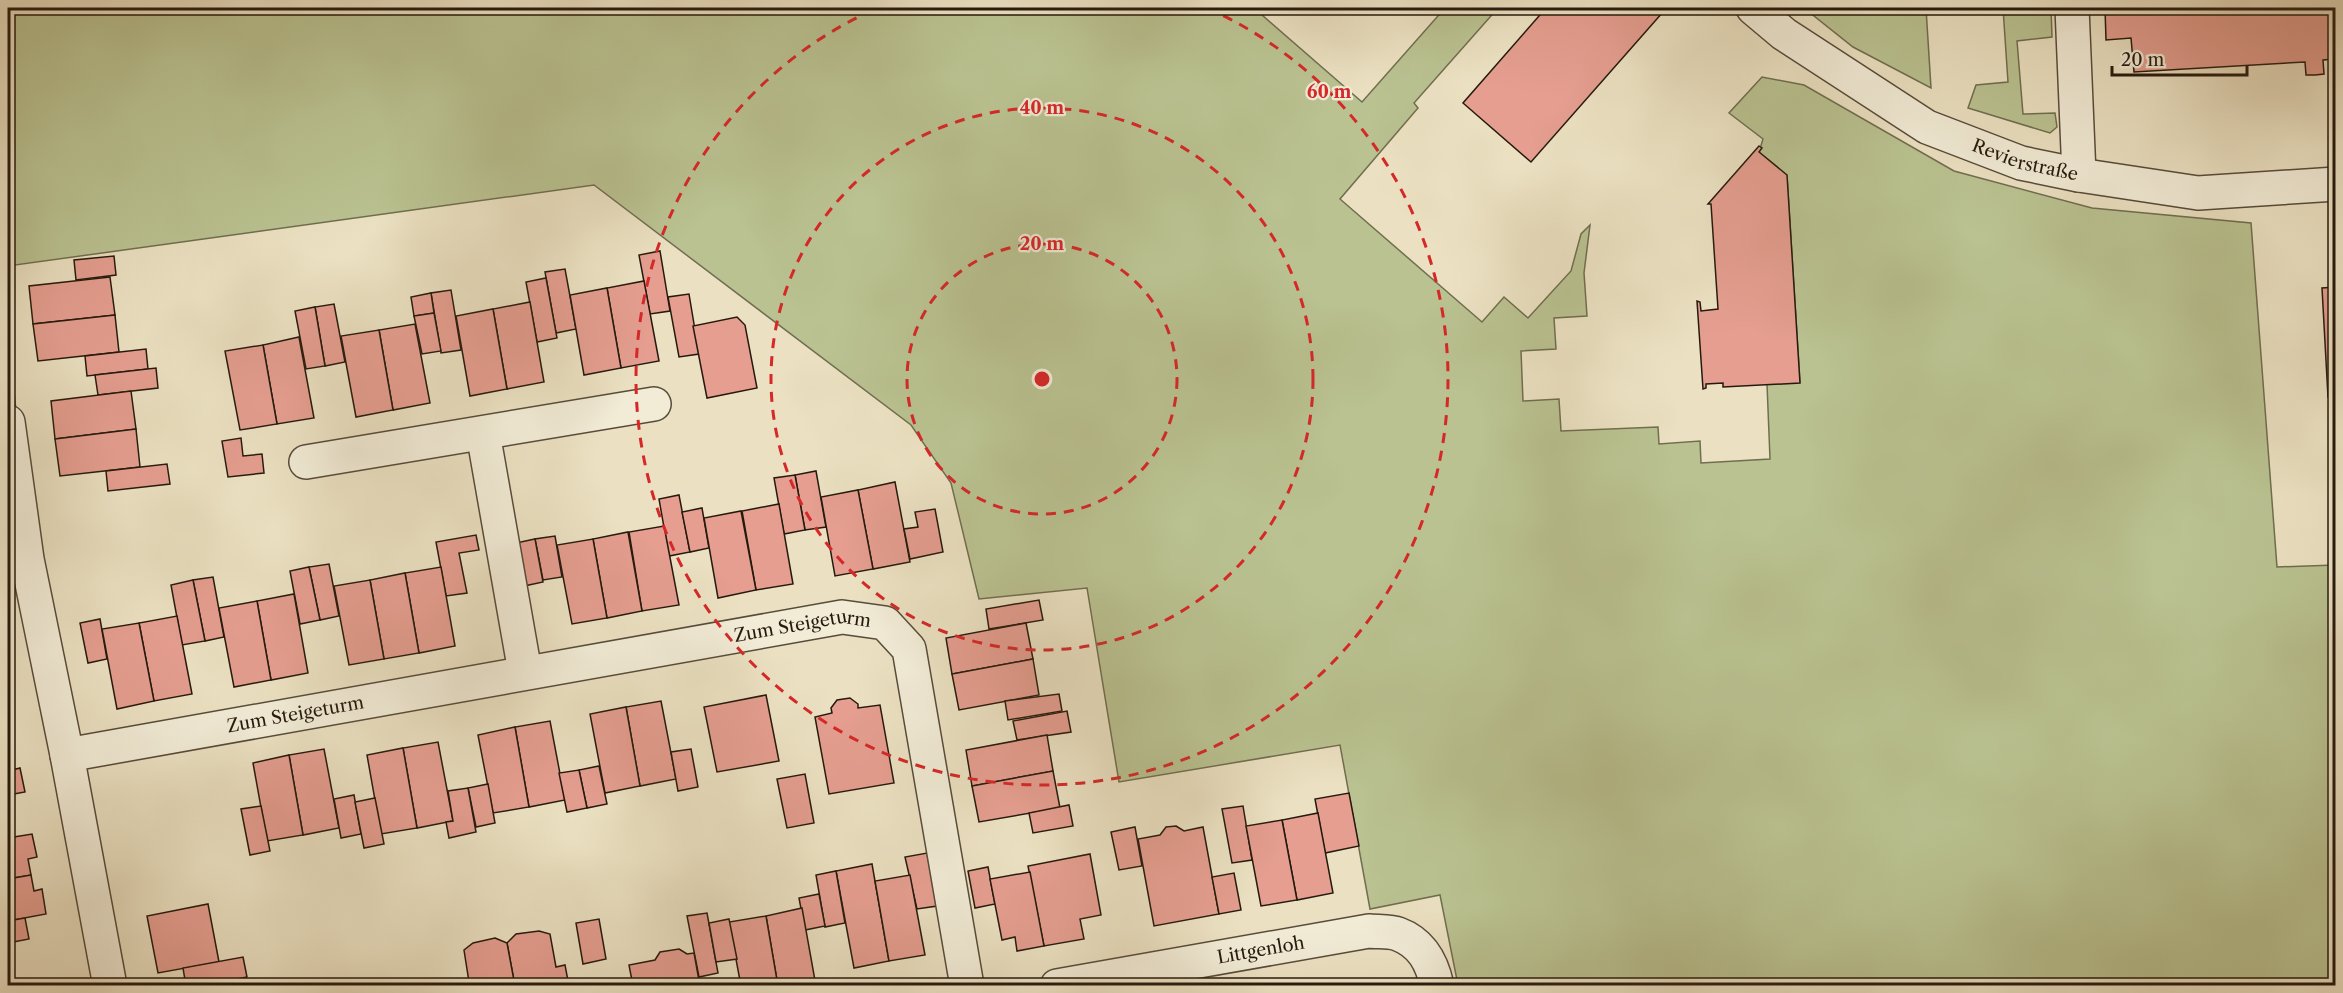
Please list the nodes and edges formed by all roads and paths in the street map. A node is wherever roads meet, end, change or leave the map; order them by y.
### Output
1 (1753, 8) edge
2 (2072, 8) edge
3 (2079, 175) junction
4 (2336, 184) edge
5 (654, 404) dead end
6 (8, 422) edge
7 (483, 433) junction
8 (306, 462) dead end
9 (525, 672) junction
10 (67, 755) junction
11 (110, 986) edge
12 (966, 986) edge
13 (1057, 986) edge
14 (1437, 986) edge

1 - 3 street, Revierstraße
2 - 3 street
3 - 4 street, Revierstraße
5 - 7 street
6 - 10 street
7 - 8 street
7 - 9 street
9 - 10 street, Zum Steigeturm
9 - 12 street, Zum Steigeturm
10 - 11 street
13 - 14 street, Littgenloh

